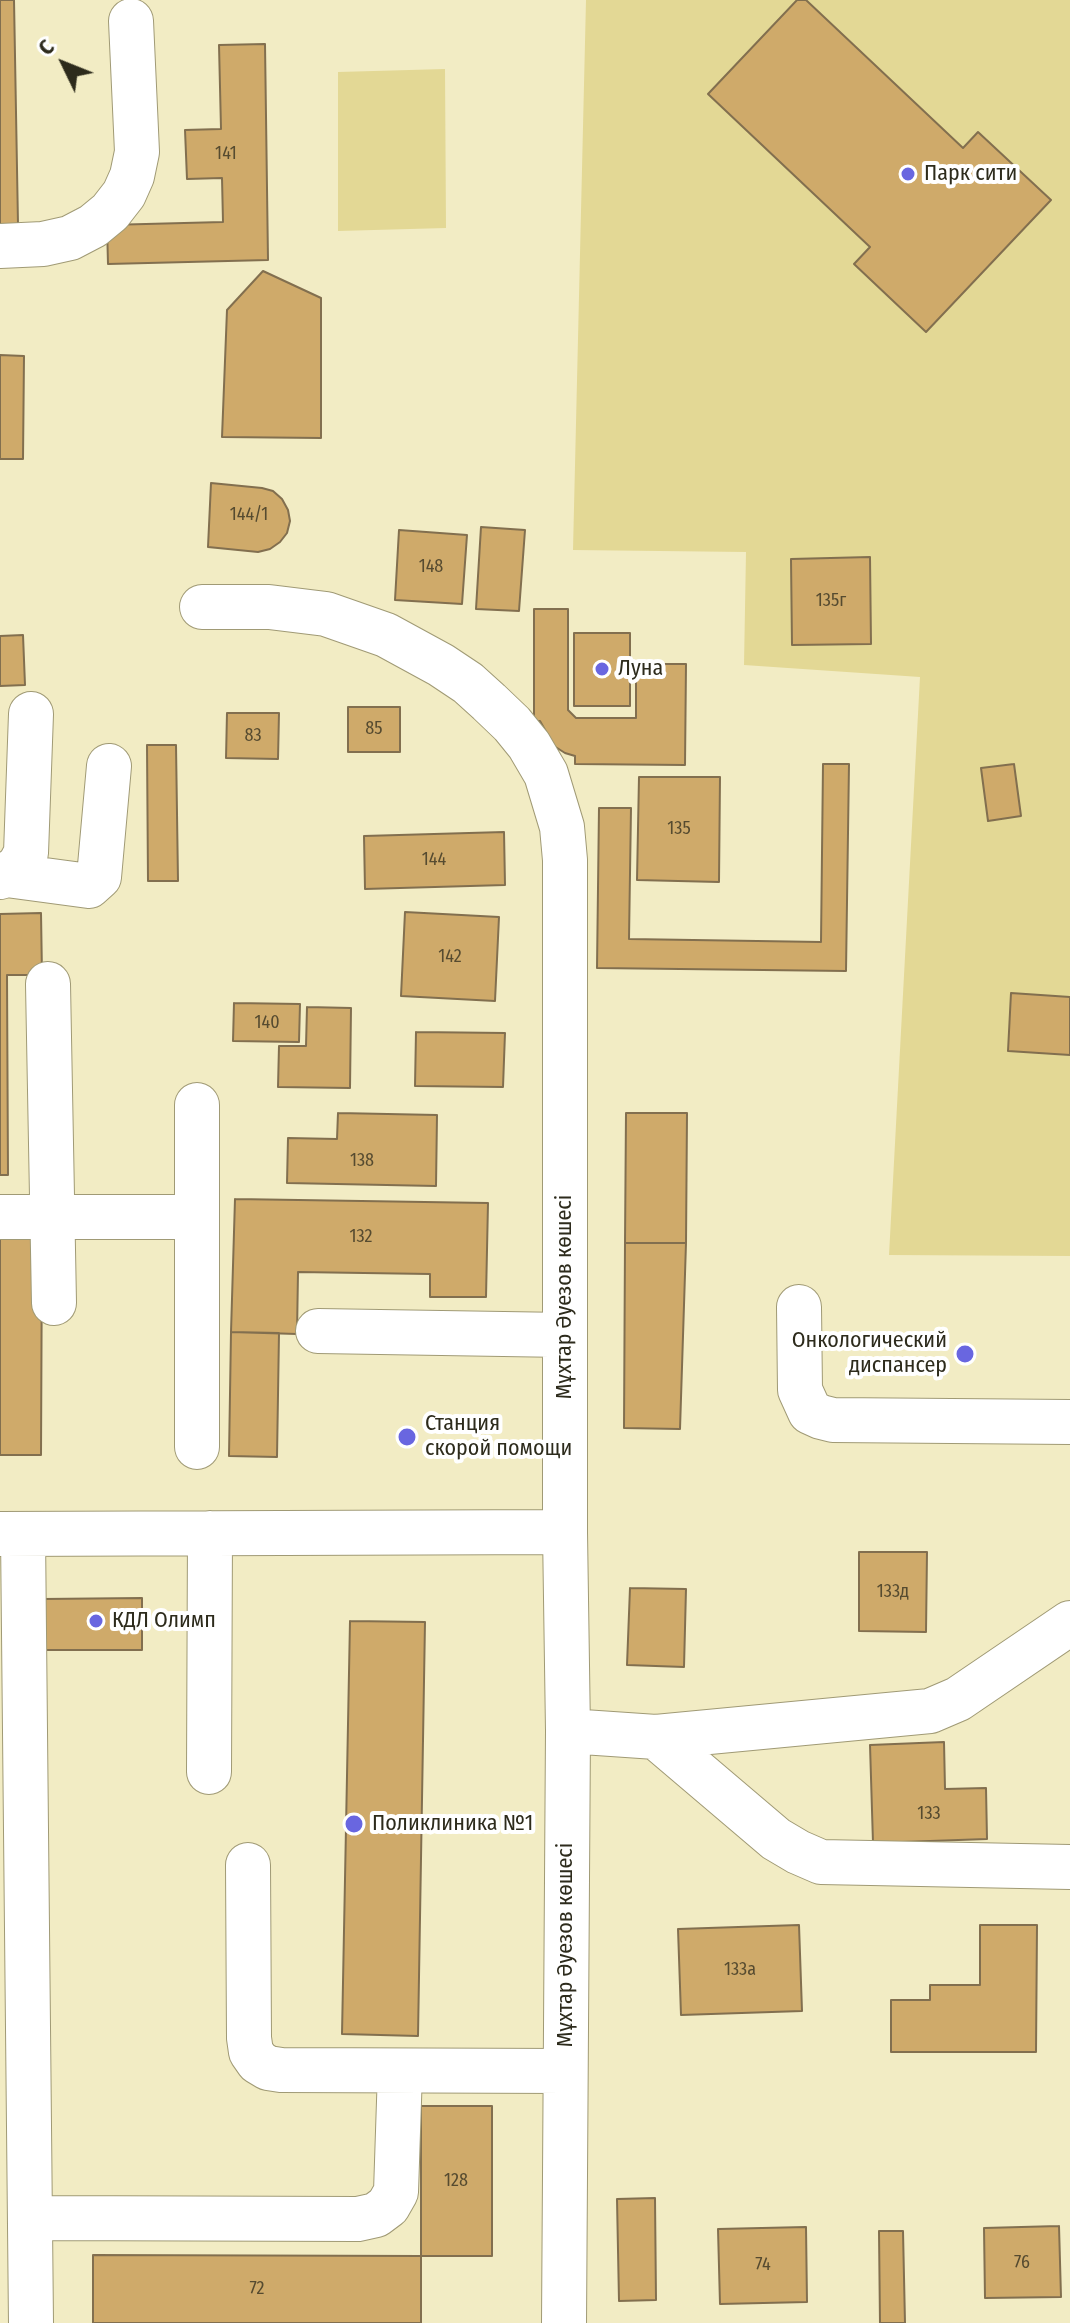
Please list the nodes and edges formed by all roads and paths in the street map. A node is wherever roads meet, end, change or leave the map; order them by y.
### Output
1 (131, 21) dead end
2 (0, 246) edge
3 (202, 607) dead end
4 (31, 714) dead end
5 (109, 766) dead end
6 (4, 876) edge
7 (48, 984) dead end
8 (197, 1105) dead end
9 (52, 1216) junction
10 (0, 1217) edge
11 (196, 1217) junction
12 (54, 1303) dead end
13 (799, 1307) dead end
14 (318, 1331) dead end
15 (565, 1335) junction
16 (1070, 1422) edge
17 (197, 1447) dead end
18 (565, 1532) junction
19 (210, 1533) junction
20 (12, 1534) edge
21 (1070, 1623) edge
22 (568, 1731) junction
23 (656, 1737) junction
24 (209, 1772) dead end
25 (248, 1865) dead end
26 (1070, 1867) edge
27 (400, 2071) junction
28 (565, 2071) junction
29 (31, 2218) junction
30 (31, 2323) edge
31 (564, 2323) edge

1 - 2 street
3 - 15 street, Мұхтар Әуезов көшесі
4 - 6 street
5 - 6 street
7 - 9 street
8 - 11 street
9 - 10 street
9 - 11 street
9 - 12 street
11 - 17 street
13 - 16 street
14 - 15 street
15 - 18 street, Мұхтар Әуезов көшесі
18 - 19 street
18 - 22 street, Мұхтар Әуезов көшесі
19 - 20 street
19 - 24 street
20 - 29 street
21 - 23 street
22 - 23 street
22 - 28 street, Мұхтар Әуезов көшесі
23 - 26 street
25 - 27 street
27 - 28 street
27 - 29 street
28 - 31 street, Мұхтар Әуезов көшесі
29 - 30 street

